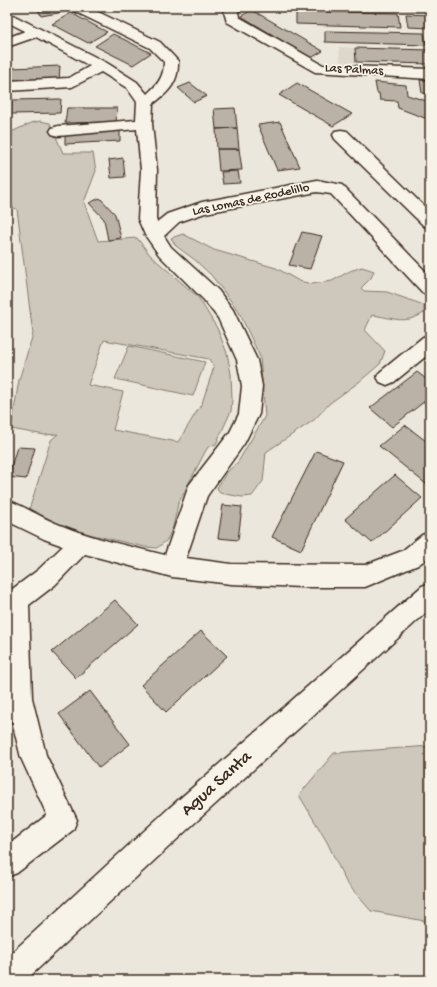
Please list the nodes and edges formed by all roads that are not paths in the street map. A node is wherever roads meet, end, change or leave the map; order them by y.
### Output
1 (77, 7) edge
2 (235, 7) edge
3 (7, 16) edge
4 (36, 32) junction
5 (7, 43) edge
6 (102, 66) junction
7 (430, 74) edge
8 (7, 86) edge
9 (145, 102) junction
10 (144, 124) junction
11 (58, 131) dead end
12 (341, 135) dead end
13 (147, 199) junction
14 (173, 218) junction
15 (430, 222) edge
16 (154, 235) junction
17 (423, 270) edge
18 (430, 288) edge
19 (430, 342) edge
20 (387, 377) dead end
21 (7, 510) edge
22 (430, 542) edge
23 (81, 543) junction
24 (172, 567) junction
25 (430, 594) edge
26 (12, 603) edge
27 (7, 863) edge
28 (7, 977) edge

1 - 9 street
2 - 7 street, Las Palmas
3 - 4 street
4 - 5 street
4 - 6 street
6 - 8 street
6 - 9 street
9 - 10 street
10 - 11 street
10 - 13 street
12 - 15 street
13 - 14 street, Las Lomas de Rodelillo
13 - 16 street
14 - 16 street, Las Lomas de Rodelillo
14 - 17 street, Las Lomas de Rodelillo
16 - 24 street
17 - 18 street, Las Lomas de Rodelillo
19 - 20 street
21 - 23 street
22 - 24 street
23 - 24 street
23 - 26 street
25 - 28 street, Agua Santa
26 - 27 street

